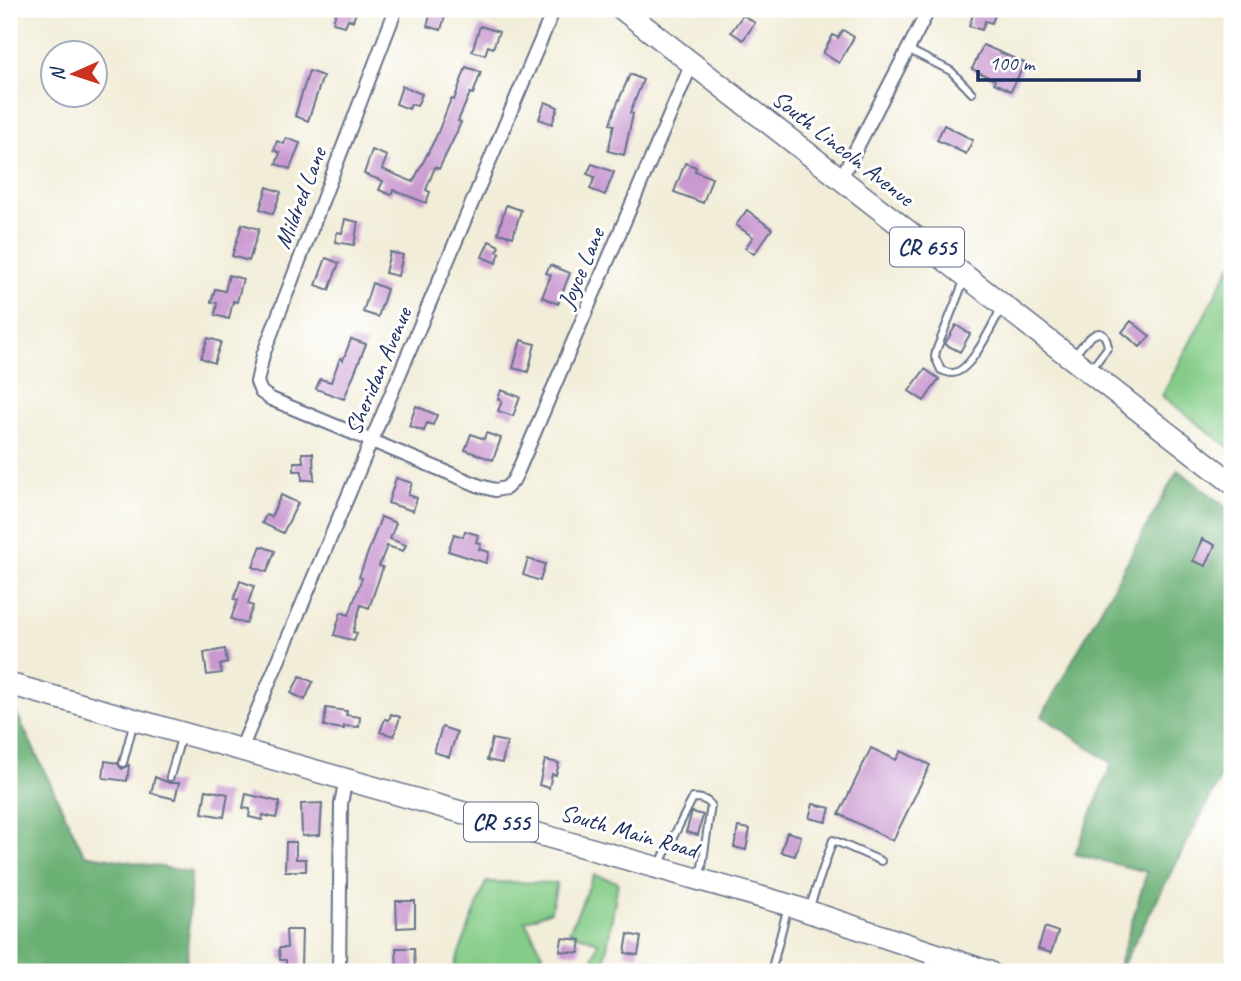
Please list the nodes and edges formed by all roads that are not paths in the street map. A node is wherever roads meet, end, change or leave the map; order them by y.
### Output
1 (396, 9) edge
2 (554, 9) edge
3 (622, 9) edge
4 (929, 9) edge
5 (908, 49) junction
6 (692, 64) junction
7 (972, 93) dead end
8 (840, 180) junction
9 (966, 277) junction
10 (1003, 306) junction
11 (1072, 359) junction
12 (1089, 372) junction
13 (371, 442) junction
14 (1232, 483) edge
15 (9, 684) edge
16 (134, 719) junction
17 (183, 733) junction
18 (240, 749) junction
19 (123, 763) dead end
20 (170, 777) dead end
21 (346, 778) junction
22 (881, 861) dead end
23 (658, 867) junction
24 (696, 878) junction
25 (798, 908) junction
26 (930, 962) edge
27 (339, 972) edge
28 (771, 972) edge
29 (989, 972) edge

1 - 13 street, Mildred Lane
2 - 13 street, Sheridan Avenue
3 - 6 main road, South Lincoln Avenue / CR 655
4 - 5 street
5 - 7 lane
5 - 8 street
6 - 8 main road, South Lincoln Avenue / CR 655
6 - 13 street, Joyce Lane
8 - 9 main road, South Lincoln Avenue / CR 655
9 - 10 main road, South Lincoln Avenue / CR 655
9 - 10 lane
10 - 11 main road, South Lincoln Avenue / CR 655
11 - 12 main road, South Lincoln Avenue / CR 655
11 - 12 lane
12 - 14 main road, South Lincoln Avenue / CR 655
13 - 18 street, Sheridan Avenue
15 - 16 main road, South Main Road / CR 555
16 - 17 main road, South Main Road / CR 555
16 - 19 lane
17 - 18 main road, South Main Road / CR 555
17 - 20 lane
18 - 21 main road, South Main Road / CR 555
21 - 23 main road, South Main Road / CR 555
21 - 27 street
22 - 25 lane
23 - 24 main road, South Main Road / CR 555
23 - 24 lane
24 - 25 main road, South Main Road / CR 555
25 - 26 main road, South Main Road / CR 555
25 - 28 lane
26 - 29 main road, South Main Road / CR 555

